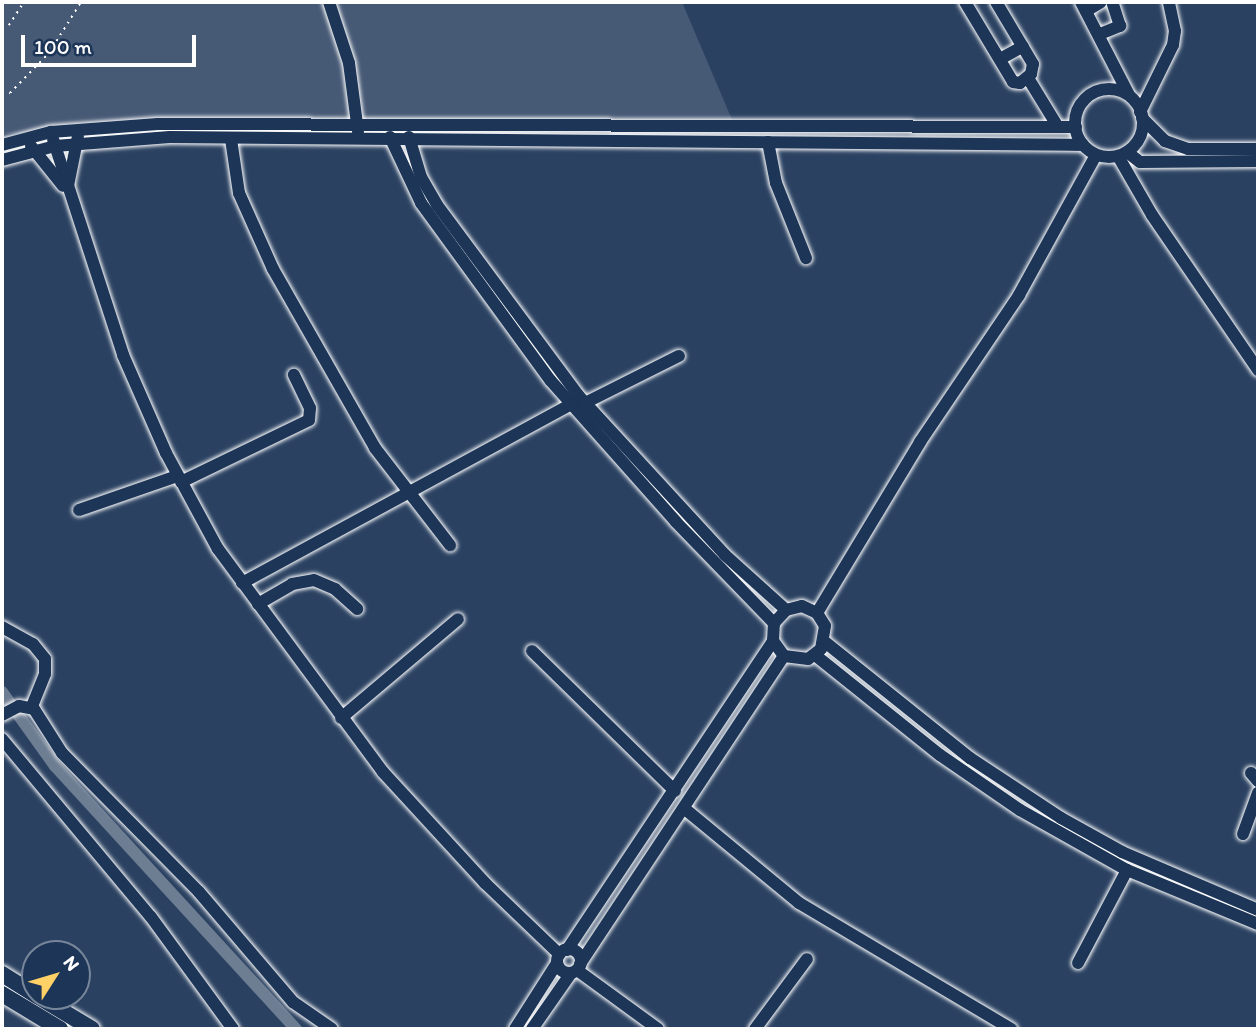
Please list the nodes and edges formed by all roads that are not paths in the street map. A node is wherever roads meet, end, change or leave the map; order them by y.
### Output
1 (329, 2) edge
2 (965, 2) edge
3 (996, 2) edge
4 (1101, 2) edge
5 (1111, 2) edge
6 (1168, 2) edge
7 (1083, 6) edge
8 (1100, 34) junction
9 (1023, 46) junction
10 (1000, 59) junction
11 (1028, 78) junction
12 (1129, 95) junction
13 (1141, 115) junction
14 (358, 123) junction
15 (387, 125) junction
16 (406, 126) junction
17 (1058, 127) junction
18 (1076, 127) junction
19 (51, 132) junction
20 (24, 137) junction
21 (78, 137) junction
22 (231, 139) junction
23 (358, 141) junction
24 (392, 142) junction
25 (410, 142) junction
26 (768, 142) junction
27 (2, 145) edge
28 (1083, 145) junction
29 (55, 146) junction
30 (1258, 149) edge
31 (35, 151) junction
32 (1122, 154) junction
33 (1096, 155) junction
34 (2, 160) edge
35 (1258, 161) edge
36 (67, 190) junction
37 (806, 258) dead end
38 (679, 356) dead end
39 (1256, 363) edge
40 (294, 375) dead end
41 (585, 402) junction
42 (571, 404) junction
43 (179, 479) junction
44 (409, 496) junction
45 (79, 510) dead end
46 (450, 545) dead end
47 (242, 583) junction
48 (258, 604) junction
49 (357, 609) dead end
50 (786, 610) junction
51 (817, 613) junction
52 (458, 619) dead end
53 (774, 623) junction
54 (2, 626) edge
55 (773, 641) junction
56 (825, 642) junction
57 (532, 651) dead end
58 (816, 655) junction
59 (784, 656) junction
60 (15, 710) edge
61 (341, 718) junction
62 (2, 739) edge
63 (675, 791) junction
64 (1258, 793) edge
65 (685, 809) junction
66 (1243, 834) dead end
67 (1127, 870) junction
68 (1258, 910) edge
69 (1258, 924) edge
70 (561, 956) junction
71 (807, 959) dead end
72 (1078, 963) dead end
73 (576, 969) junction
74 (2, 974) edge
75 (21, 986) edge
76 (2, 994) edge
77 (61, 1010) edge
78 (60, 1029) edge
79 (92, 1029) edge
80 (233, 1029) edge
81 (332, 1029) edge
82 (515, 1029) edge
83 (532, 1029) edge
84 (658, 1029) edge
85 (754, 1029) edge
86 (1011, 1029) edge

1 - 14 street
2 - 10 street
3 - 9 street
4 - 7 street
5 - 8 street
6 - 13 street
7 - 8 street
8 - 12 street
9 - 10 street
9 - 11 street
10 - 11 street
11 - 17 street
12 - 13 street
12 - 18 street
13 - 30 street
13 - 32 street
14 - 15 street
14 - 21 street
14 - 23 street
15 - 16 street
15 - 24 street
16 - 17 street
16 - 25 street
17 - 18 street
18 - 28 street
19 - 20 street
19 - 21 street
19 - 29 street
20 - 27 street
20 - 31 street
21 - 22 street
21 - 29 street
21 - 36 street
22 - 23 street
22 - 44 street
23 - 24 street
24 - 25 street
24 - 42 street
25 - 26 street
25 - 41 street
26 - 28 street
26 - 37 street
28 - 33 street
29 - 31 street
29 - 36 street
31 - 34 street
31 - 36 street
32 - 33 street
32 - 35 street
32 - 39 street
33 - 51 street
36 - 43 street
38 - 41 street
40 - 43 street
41 - 50 street
42 - 44 street
42 - 53 street
43 - 45 street
43 - 47 street
44 - 46 street
44 - 47 street
47 - 48 street
48 - 49 street
48 - 61 street
50 - 51 street
50 - 53 street
51 - 56 street
52 - 61 street
53 - 55 street
54 - 60 street
55 - 59 street
55 - 63 street
56 - 58 street
56 - 68 street
57 - 63 street
58 - 59 street
58 - 67 street
59 - 65 street
60 - 81 street
61 - 70 street
62 - 80 street
63 - 70 street
64 - 66 street
65 - 73 street
65 - 86 street
67 - 69 street
67 - 72 street
70 - 73 street
70 - 73 street
70 - 82 street
71 - 85 street
73 - 83 street
73 - 84 street
74 - 75 main road
76 - 78 main road
77 - 79 main road

